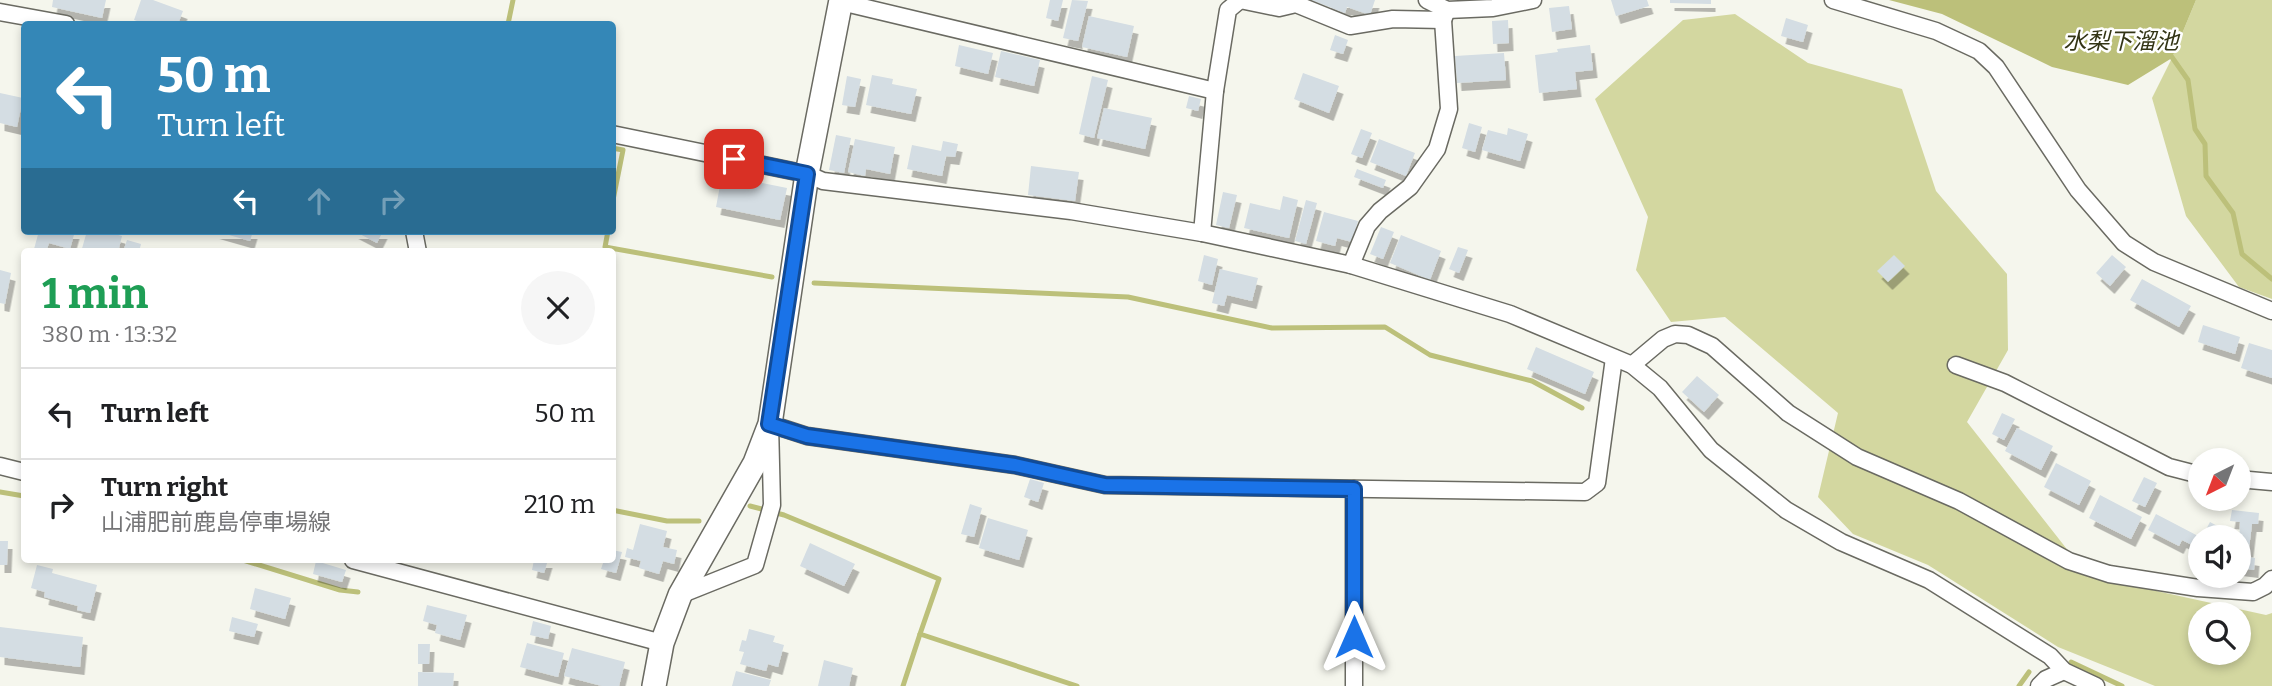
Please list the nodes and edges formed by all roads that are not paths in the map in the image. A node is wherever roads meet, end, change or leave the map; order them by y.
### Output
1 (1427, 0) edge
2 (1533, 0) edge
3 (1833, 0) edge
4 (841, 1) edge
5 (0, 12) edge
6 (1445, 15) junction
7 (50, 21) edge
8 (1215, 91) junction
9 (616, 135) edge
10 (807, 174) junction
11 (1202, 233) junction
12 (1352, 265) junction
13 (2272, 311) edge
14 (1614, 358) junction
15 (1956, 365) dead end
16 (1632, 366) junction
17 (769, 424) junction
18 (0, 466) edge
19 (21, 471) edge
20 (2188, 472) edge
21 (2251, 480) edge
22 (2272, 482) edge
23 (1354, 489) junction
24 (370, 563) edge
25 (2272, 579) edge
26 (680, 595) junction
27 (662, 643) junction
28 (2064, 671) junction
29 (654, 686) edge
30 (1354, 686) edge
31 (2039, 686) edge
32 (2096, 686) edge

1 - 6 street
2 - 6 street
3 - 13 street
4 - 8 street
4 - 10 main road
5 - 7 street
6 - 8 street
6 - 12 street
8 - 11 street
9 - 10 street
10 - 11 street
10 - 17 main road
11 - 12 street
12 - 14 street
14 - 16 street
14 - 23 street
15 - 20 street
16 - 25 street
16 - 28 street
17 - 23 street
17 - 26 main road
17 - 26 street
18 - 19 street
21 - 22 street
23 - 30 street
24 - 27 street
26 - 27 main road
27 - 29 main road
28 - 31 street
28 - 32 street

